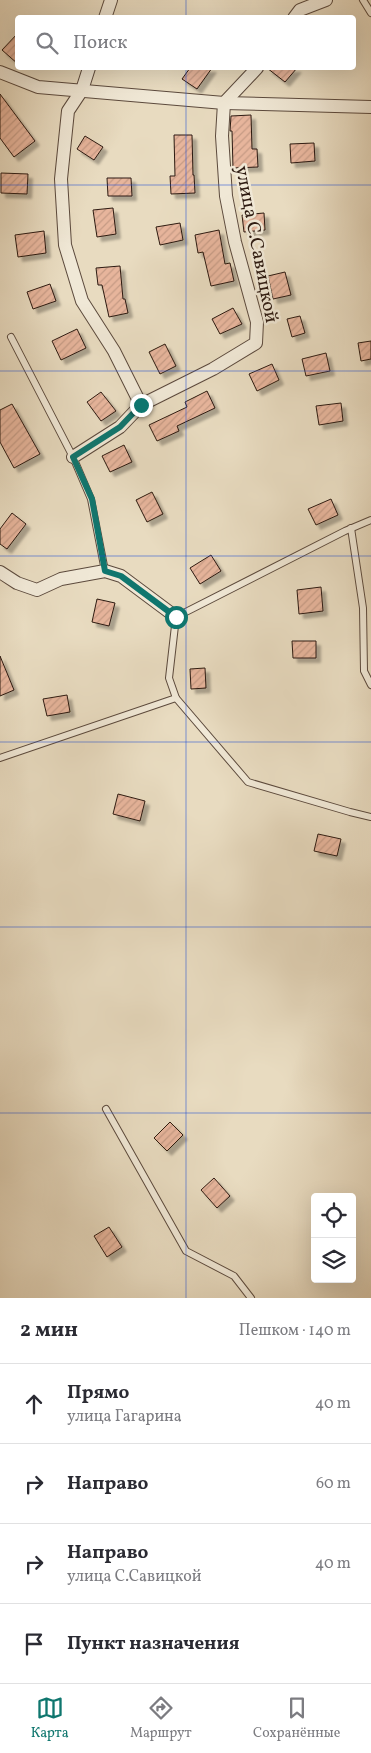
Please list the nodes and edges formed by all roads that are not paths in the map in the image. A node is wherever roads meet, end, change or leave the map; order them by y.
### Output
1 (111, 0) edge
2 (326, 0) edge
3 (363, 0) edge
4 (371, 13) edge
5 (106, 15) edge
6 (296, 15) edge
7 (88, 70) edge
8 (254, 70) edge
9 (0, 72) edge
10 (82, 90) junction
11 (224, 103) junction
12 (371, 108) edge
13 (11, 337) dead end
14 (141, 405) junction
15 (73, 457) junction
16 (371, 520) edge
17 (352, 528) junction
18 (105, 571) junction
19 (0, 572) edge
20 (176, 617) junction
21 (371, 685) edge
22 (176, 698) junction
23 (0, 758) edge
24 (371, 817) edge
25 (106, 1109) dead end
26 (251, 1298) edge

1 - 5 street
2 - 6 street
3 - 4 lane
7 - 10 street
8 - 11 street
9 - 10 street
10 - 11 street
10 - 14 street
11 - 12 street
11 - 14 street, улица С.Савицкой
13 - 15 lane
14 - 15 street, улица С.Савицкой
15 - 18 lane
16 - 17 lane
17 - 20 lane
17 - 21 lane
18 - 19 street
18 - 20 street
20 - 22 lane
22 - 23 lane
22 - 24 lane
25 - 26 lane

